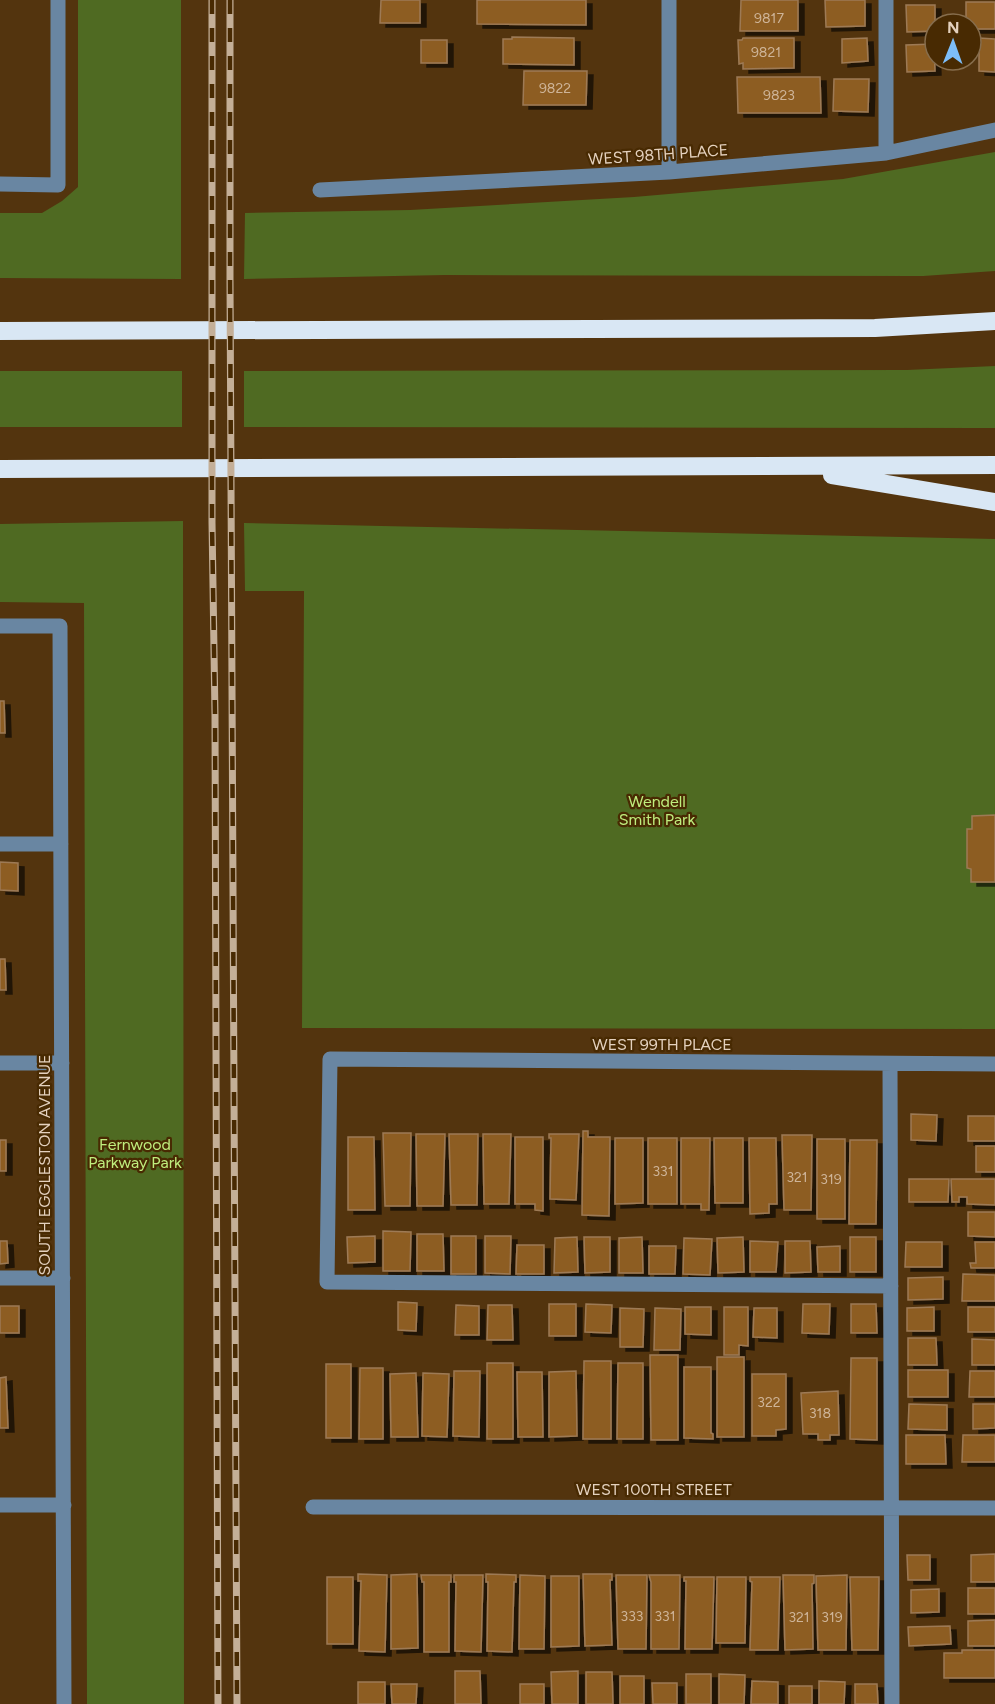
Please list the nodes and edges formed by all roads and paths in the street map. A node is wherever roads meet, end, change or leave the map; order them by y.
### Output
1 (58, 0) edge
2 (669, 0) edge
3 (886, 0) edge
4 (995, 130) edge
5 (886, 153) junction
6 (669, 172) junction
7 (0, 184) edge
8 (320, 190) dead end
9 (995, 321) edge
10 (0, 331) edge
11 (995, 465) edge
12 (783, 467) junction
13 (0, 469) edge
14 (995, 502) edge
15 (0, 626) edge
16 (0, 844) edge
17 (61, 844) junction
18 (0, 1063) edge
19 (62, 1063) junction
20 (891, 1064) junction
21 (995, 1064) edge
22 (0, 1278) edge
23 (63, 1278) junction
24 (891, 1286) junction
25 (0, 1505) edge
26 (64, 1505) junction
27 (314, 1507) dead end
28 (891, 1508) junction
29 (995, 1508) edge
30 (64, 1704) edge
31 (892, 1704) edge

1 - 7 street
2 - 6 street
3 - 5 street
4 - 5 street, WEST 98TH PLACE
5 - 6 street, WEST 98TH PLACE
6 - 8 street, WEST 98TH PLACE
9 - 10 highway
11 - 12 highway
12 - 13 highway
12 - 14 highway
15 - 17 street, SOUTH EGGLESTON AVENUE
16 - 17 street
17 - 19 street, SOUTH EGGLESTON AVENUE
18 - 19 street
19 - 23 street, SOUTH EGGLESTON AVENUE
20 - 21 street, WEST 99TH PLACE
20 - 24 street
20 - 24 street, WEST 99TH PLACE
22 - 23 street
23 - 26 street, SOUTH EGGLESTON AVENUE
24 - 28 street
25 - 26 street
26 - 30 street, SOUTH EGGLESTON AVENUE
27 - 28 street, WEST 100TH STREET
28 - 29 street, WEST 100TH STREET
28 - 31 street

